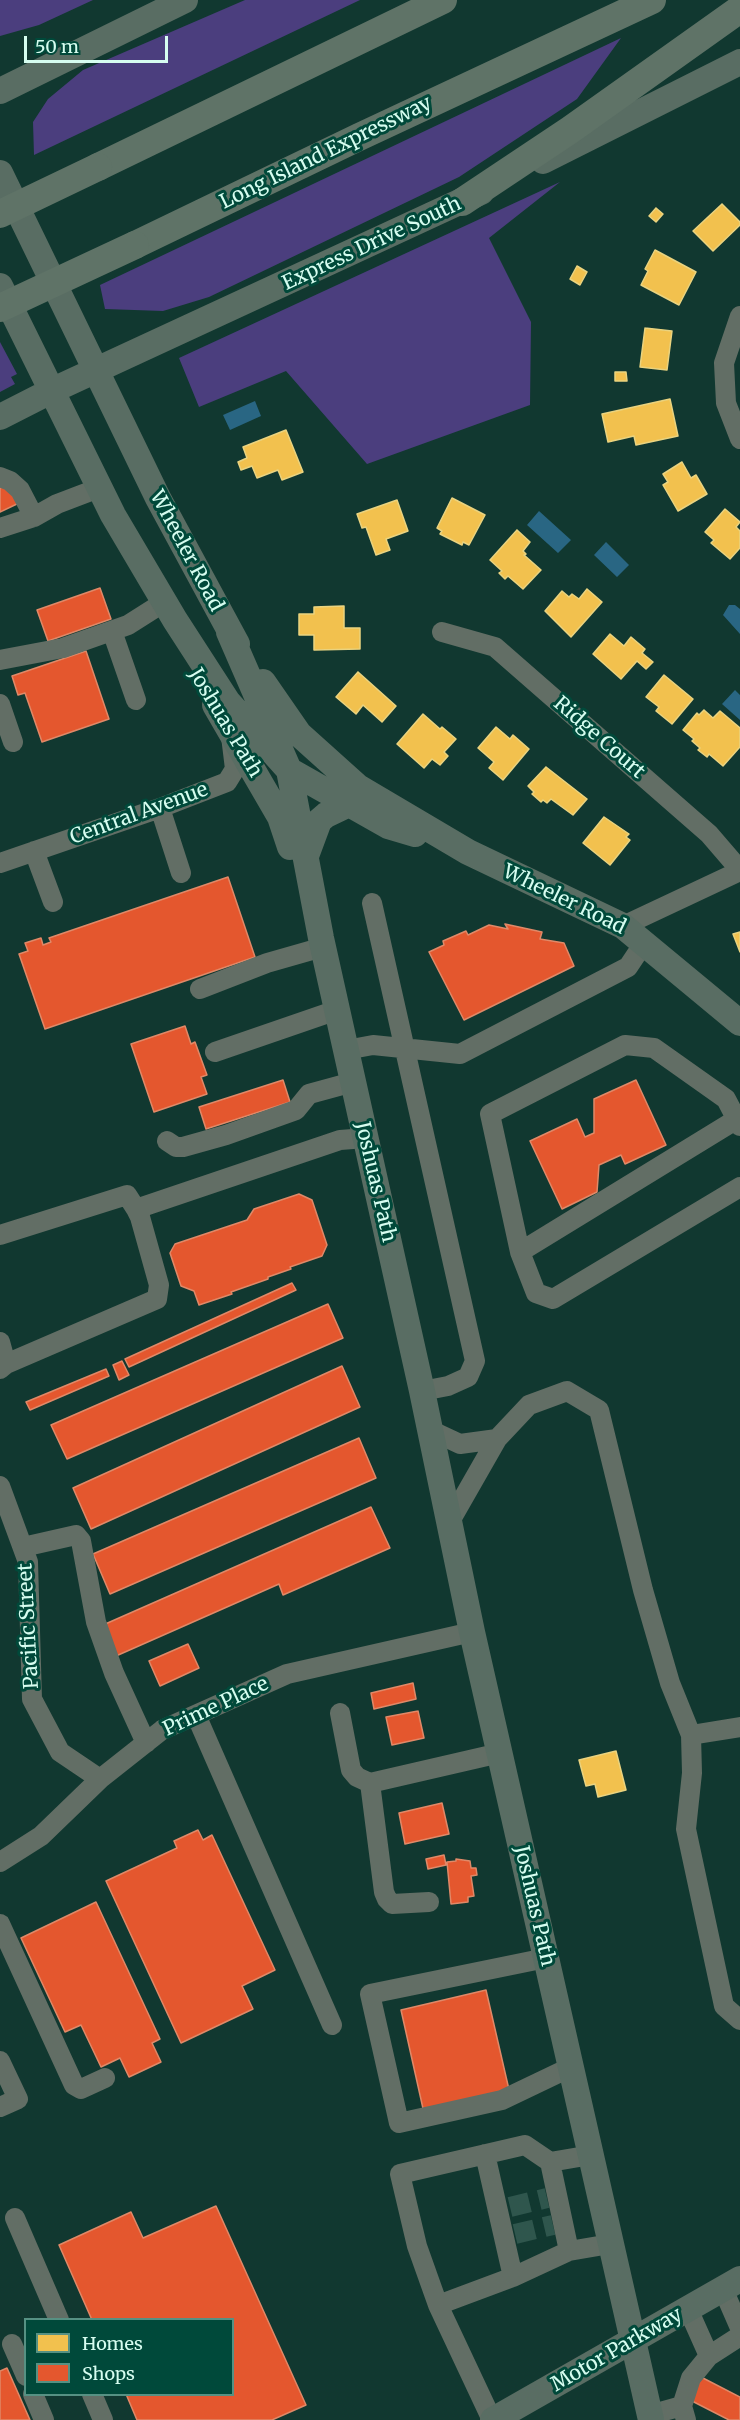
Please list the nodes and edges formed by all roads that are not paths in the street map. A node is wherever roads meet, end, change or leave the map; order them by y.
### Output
1 (185, 0) edge
2 (443, 0) edge
3 (652, 0) edge
4 (740, 9) edge
5 (740, 62) edge
6 (0, 91) edge
7 (0, 173) edge
8 (462, 202) junction
9 (0, 214) edge
10 (0, 286) edge
11 (0, 308) edge
12 (740, 316) edge
13 (97, 371) junction
14 (51, 391) junction
15 (0, 417) edge
16 (740, 439) edge
17 (0, 477) edge
18 (99, 488) junction
19 (113, 515) junction
20 (34, 517) junction
21 (0, 528) edge
22 (158, 606) junction
23 (112, 631) junction
24 (229, 632) junction
25 (442, 632) dead end
26 (0, 660) edge
27 (136, 700) dead end
28 (0, 704) edge
29 (230, 730) junction
30 (13, 742) dead end
31 (289, 770) junction
32 (349, 804) junction
33 (160, 808) junction
34 (34, 851) junction
35 (468, 852) junction
36 (305, 856) junction
37 (0, 863) edge
38 (740, 870) edge
39 (181, 873) dead end
40 (53, 902) dead end
41 (372, 903) dead end
42 (623, 926) junction
43 (322, 943) junction
44 (644, 944) junction
45 (200, 989) dead end
46 (337, 1010) junction
47 (740, 1023) edge
48 (406, 1048) junction
49 (346, 1050) junction
50 (215, 1052) dead end
51 (353, 1082) junction
52 (739, 1122) edge
53 (366, 1138) junction
54 (167, 1141) dead end
55 (740, 1187) edge
56 (136, 1209) junction
57 (0, 1235) edge
58 (520, 1252) junction
59 (0, 1342) edge
60 (3, 1366) edge
61 (422, 1391) junction
62 (430, 1430) junction
63 (497, 1439) junction
64 (0, 1486) edge
65 (449, 1523) junction
66 (23, 1547) junction
67 (472, 1632) junction
68 (340, 1713) dead end
69 (196, 1715) junction
70 (740, 1727) edge
71 (691, 1735) junction
72 (146, 1743) junction
73 (500, 1753) junction
74 (100, 1779) junction
75 (370, 1783) junction
76 (0, 1862) edge
77 (429, 1902) dead end
78 (0, 1924) edge
79 (546, 1958) junction
80 (740, 2020) edge
81 (332, 2025) dead end
82 (0, 2061) edge
83 (571, 2067) junction
84 (105, 2078) dead end
85 (0, 2108) edge
86 (485, 2154) junction
87 (591, 2155) junction
88 (550, 2162) junction
89 (15, 2218) dead end
90 (610, 2244) junction
91 (569, 2251) junction
92 (513, 2277) junction
93 (731, 2284) edge
94 (438, 2305) junction
95 (688, 2309) junction
96 (59, 2318) edge
97 (740, 2328) edge
98 (740, 2336) edge
99 (632, 2341) junction
100 (12, 2344) dead end
101 (709, 2356) junction
102 (24, 2371) edge
103 (34, 2396) edge
104 (93, 2396) edge
105 (684, 2413) edge
106 (651, 2417) edge
107 (44, 2420) edge
108 (103, 2420) edge
109 (492, 2420) edge

1 - 6 main road
2 - 9 highway, bridge
3 - 11 highway, Long Island Expressway, bridge
4 - 8 highway
5 - 8 main road, Express Drive South
7 - 13 main road, Wheeler Road
8 - 13 main road, Express Drive South
10 - 14 main road, Wheeler Road
12 - 16 street
13 - 14 main road, Express Drive South
13 - 24 main road, Wheeler Road
14 - 15 main road, Express Drive South
14 - 18 main road, Wheeler Road
17 - 20 street
18 - 19 main road, Wheeler Road
18 - 20 street
19 - 22 main road, Joshuas Path
19 - 31 main road, Wheeler Road
20 - 21 street
22 - 23 street
22 - 29 main road, Joshuas Path
23 - 26 street
23 - 27 street
24 - 31 main road, Joshuas Path
24 - 35 main road, Wheeler Road
25 - 38 street, Ridge Court
28 - 30 street
29 - 33 street, Central Avenue
29 - 43 main road, Joshuas Path
31 - 32 main road, Wheeler Road
31 - 36 main road, Joshuas Path
32 - 35 main road, Wheeler Road
32 - 36 main road
33 - 34 street, Central Avenue
33 - 39 street
34 - 37 street, Central Avenue
34 - 40 street
35 - 42 main road, Wheeler Road
36 - 43 main road, Joshuas Path
38 - 42 street
41 - 48 street
42 - 44 main road, Wheeler Road
43 - 45 street
43 - 46 main road, Joshuas Path
44 - 47 main road, Wheeler Road
44 - 48 street
46 - 49 main road, Joshuas Path
46 - 50 street
48 - 49 street
48 - 61 street
49 - 51 main road, Joshuas Path
51 - 53 main road, Joshuas Path
51 - 54 street
52 - 58 street
52 - 58 street
53 - 56 street
53 - 61 main road, Joshuas Path
55 - 58 street
56 - 57 street
56 - 60 street
59 - 60 street
61 - 62 main road, Joshuas Path
62 - 63 street
62 - 65 main road, Joshuas Path
63 - 65 street
63 - 71 street
64 - 66 street, Pacific Street
65 - 67 main road, Joshuas Path
66 - 72 street
66 - 74 street, Pacific Street
67 - 69 street, Prime Place
67 - 73 main road, Joshuas Path
68 - 75 street
69 - 72 street, Prime Place
69 - 81 street
70 - 71 street
71 - 80 street
72 - 74 street, Prime Place
73 - 75 street
73 - 79 main road, Joshuas Path
74 - 76 street, Prime Place
75 - 77 street
78 - 84 street
79 - 83 main road, Joshuas Path
79 - 83 street
82 - 85 street
83 - 87 main road, Joshuas Path
86 - 88 street
86 - 92 street
86 - 94 street
87 - 88 street
87 - 90 main road, Joshuas Path
88 - 91 street
89 - 96 street
90 - 91 street
90 - 99 main road, Joshuas Path
91 - 92 street
92 - 94 street
93 - 95 main road, Motor Parkway
93 - 97 street
94 - 109 street
95 - 99 main road, Motor Parkway
95 - 101 street
98 - 101 street
99 - 106 main road, Joshuas Path
99 - 109 main road, Motor Parkway
100 - 102 street
101 - 105 street
103 - 107 street
104 - 108 street
105 - 106 street

